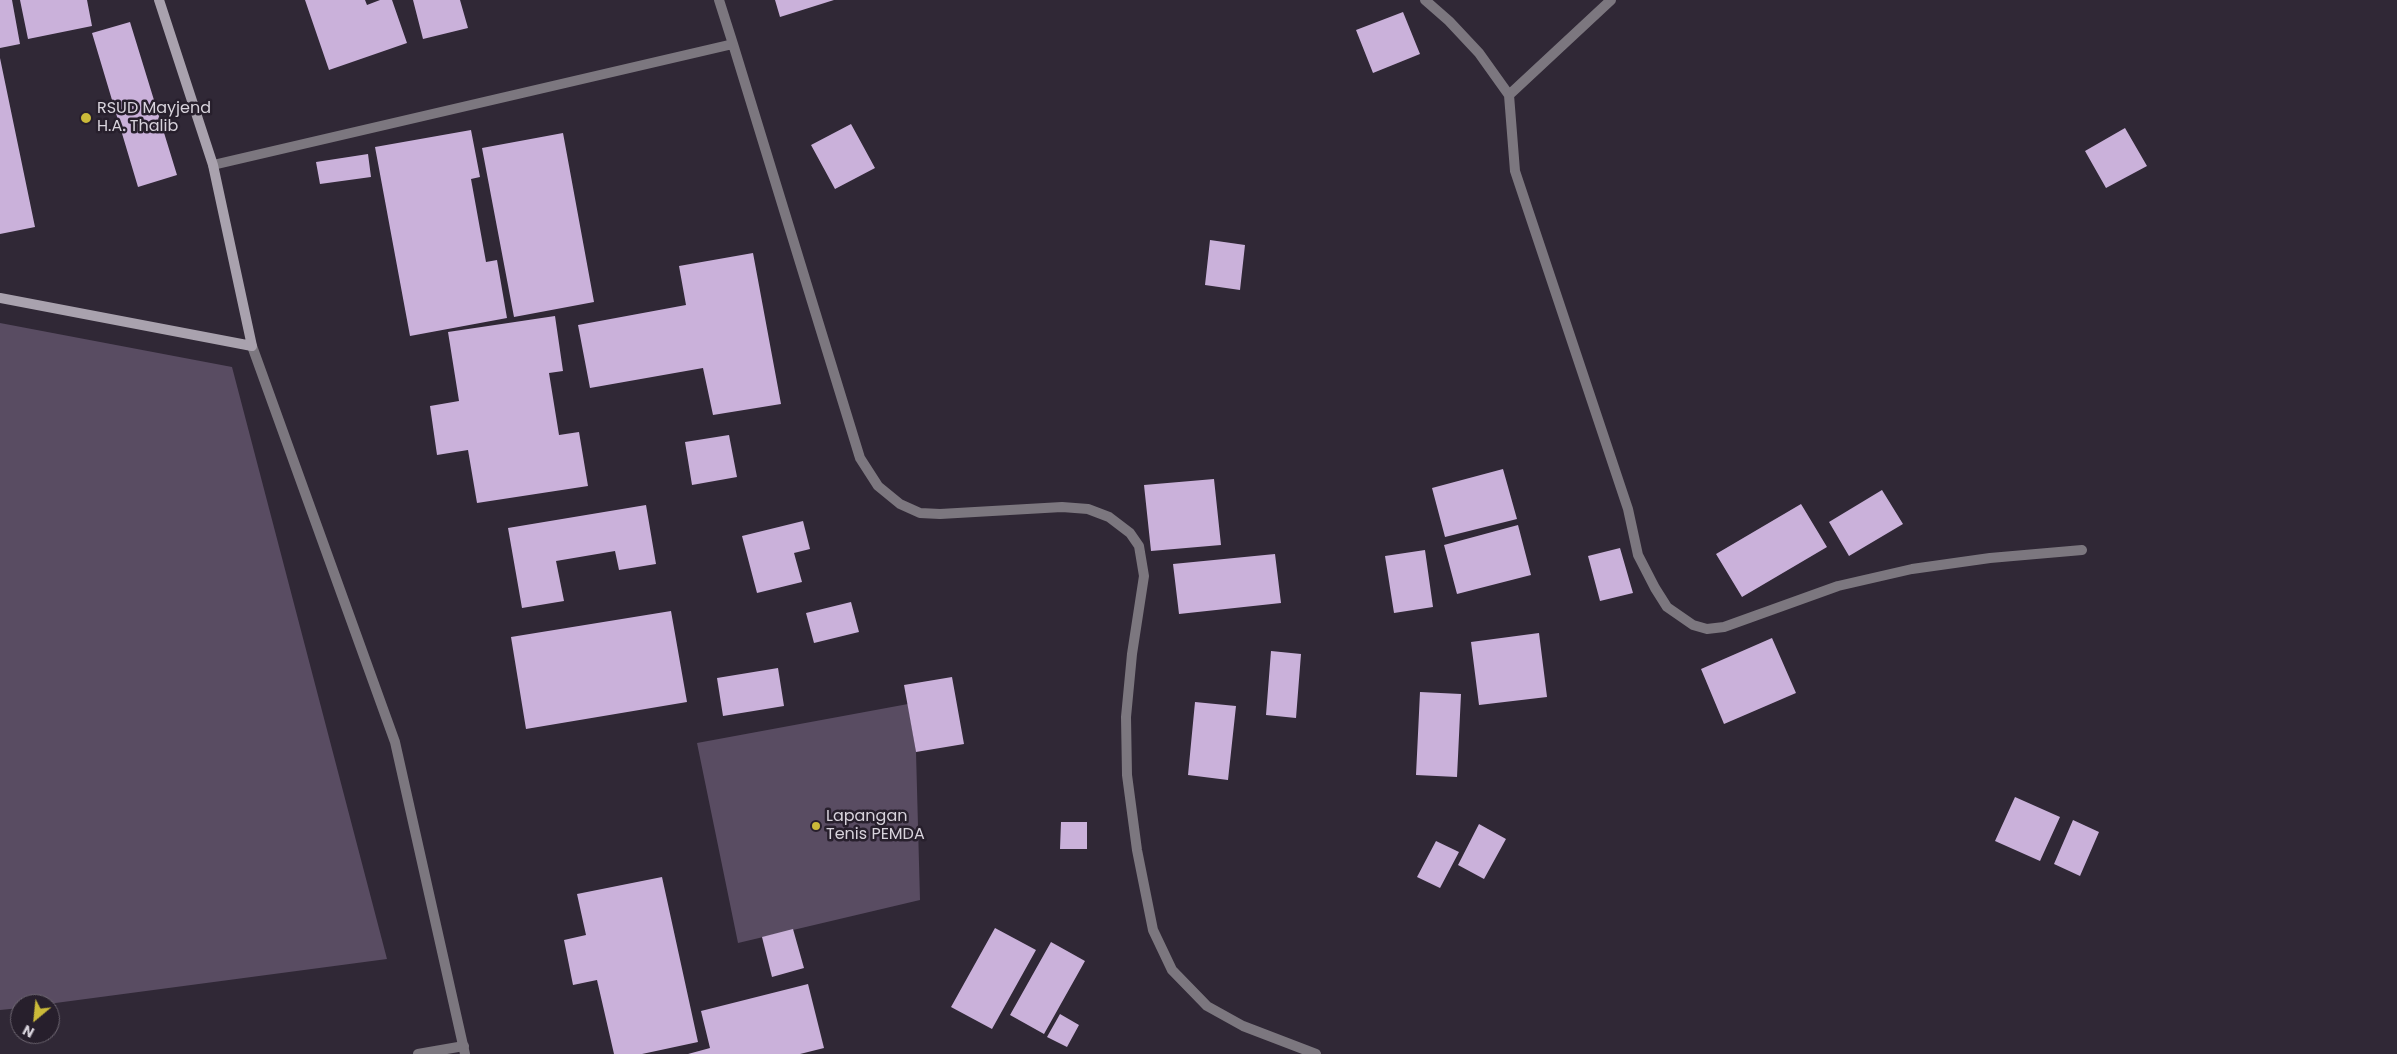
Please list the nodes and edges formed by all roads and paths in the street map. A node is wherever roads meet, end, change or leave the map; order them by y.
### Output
1 (159, 0) edge
2 (719, 0) edge
3 (1425, 0) edge
4 (1611, 0) edge
5 (733, 44) junction
6 (1509, 95) junction
7 (213, 165) junction
8 (0, 298) edge
9 (252, 346) junction
10 (2082, 550) dead end
11 (464, 1050) edge
12 (418, 1054) edge
13 (1316, 1054) edge

1 - 7 main road
2 - 5 street
3 - 6 street
4 - 6 street
5 - 7 street
5 - 13 street
6 - 10 street
7 - 9 main road
8 - 9 main road
9 - 11 street
11 - 12 street

